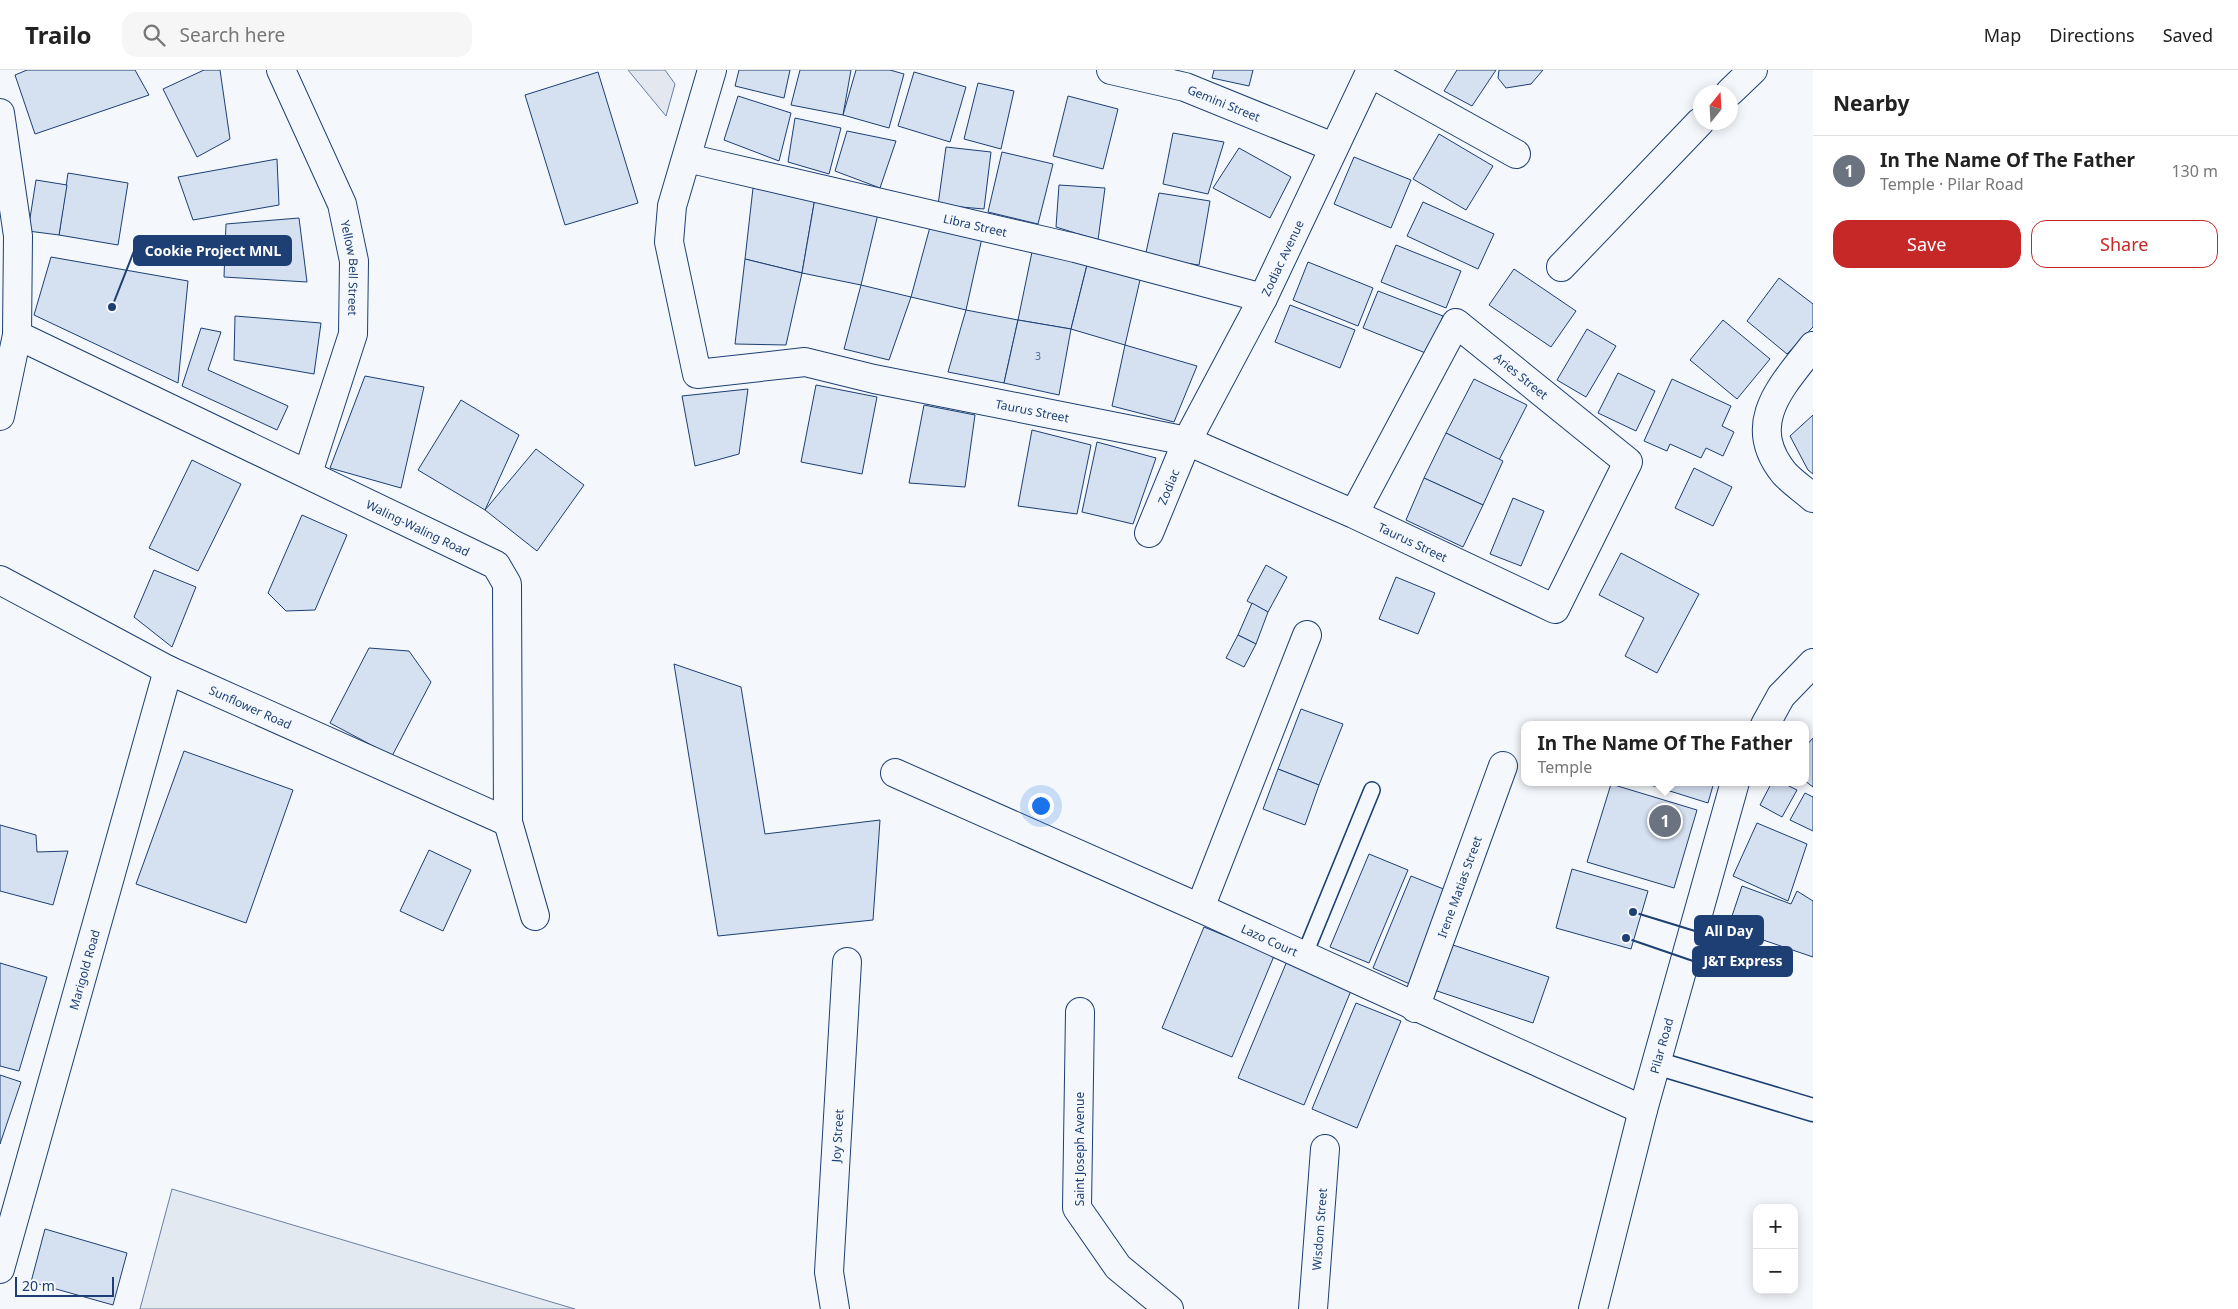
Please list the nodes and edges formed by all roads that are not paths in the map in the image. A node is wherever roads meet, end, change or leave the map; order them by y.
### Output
1 (281, 70) edge
2 (712, 70) edge
3 (1111, 70) edge
4 (1753, 70) edge
5 (1370, 71) edge
6 (1737, 85) edge
7 (0, 113) edge
8 (1693, 129) edge
9 (1333, 147) junction
10 (1516, 154) dead end
11 (687, 158) junction
12 (1561, 267) dead end
13 (1263, 298) junction
14 (17, 335) junction
15 (1813, 346) edge
16 (0, 416) edge
17 (1187, 441) junction
18 (308, 472) junction
19 (1813, 498) edge
20 (1354, 514) junction
21 (1149, 533) dead end
22 (0, 580) edge
23 (1555, 610) joint
24 (1307, 635) dead end
25 (1813, 663) edge
26 (168, 670) junction
27 (1766, 721) edge
28 (1503, 766) dead end
29 (895, 773) dead end
30 (1735, 786) edge
31 (1372, 790) dead end
32 (508, 822) junction
33 (1200, 908) junction
34 (535, 916) dead end
35 (1304, 956) junction
36 (847, 962) dead end
37 (1415, 1008) junction
38 (1080, 1012) dead end
39 (1656, 1063) junction
40 (1644, 1110) junction
41 (1813, 1110) edge
42 (1325, 1150) dead end
43 (0, 1269) edge
44 (835, 1309) edge
45 (1169, 1309) edge
46 (1313, 1309) edge
47 (1593, 1309) edge

1 - 18 street, Yellow Bell Street
2 - 11 street
3 - 9 street, Gemini Street
4 - 6 street
5 - 9 street, Zodiac Avenue
5 - 10 street
7 - 14 street
8 - 12 street
9 - 13 street, Zodiac Avenue
11 - 13 street, Libra Street
11 - 17 street, Taurus Street
13 - 17 street, Zodiac Avenue
14 - 16 street
14 - 18 street, Waling-Waling Road
15 - 19 street
17 - 20 street, Taurus Street
17 - 21 street, Zodiac
18 - 32 street, Waling-Waling Road
20 - 23 street, Taurus Street
20 - 23 street, Aries Street
22 - 26 street, Sunflower Road
24 - 33 street
25 - 27 street
26 - 32 street, Sunflower Road
26 - 43 street, Marigold Road
28 - 37 street, Irene Matias Street
29 - 33 street, Lazo Court
30 - 39 street, Pilar Road
31 - 35 lane
32 - 34 street, Waling-Waling Road
33 - 35 street, Lazo Court
35 - 37 street, Lazo Court
36 - 44 street, Joy Street
37 - 40 street, Lazo Court
38 - 45 street, Saint Joseph Avenue
39 - 40 street, Pilar Road
39 - 41 street
40 - 47 street, Pilar Road
42 - 46 street, Wisdom Street

